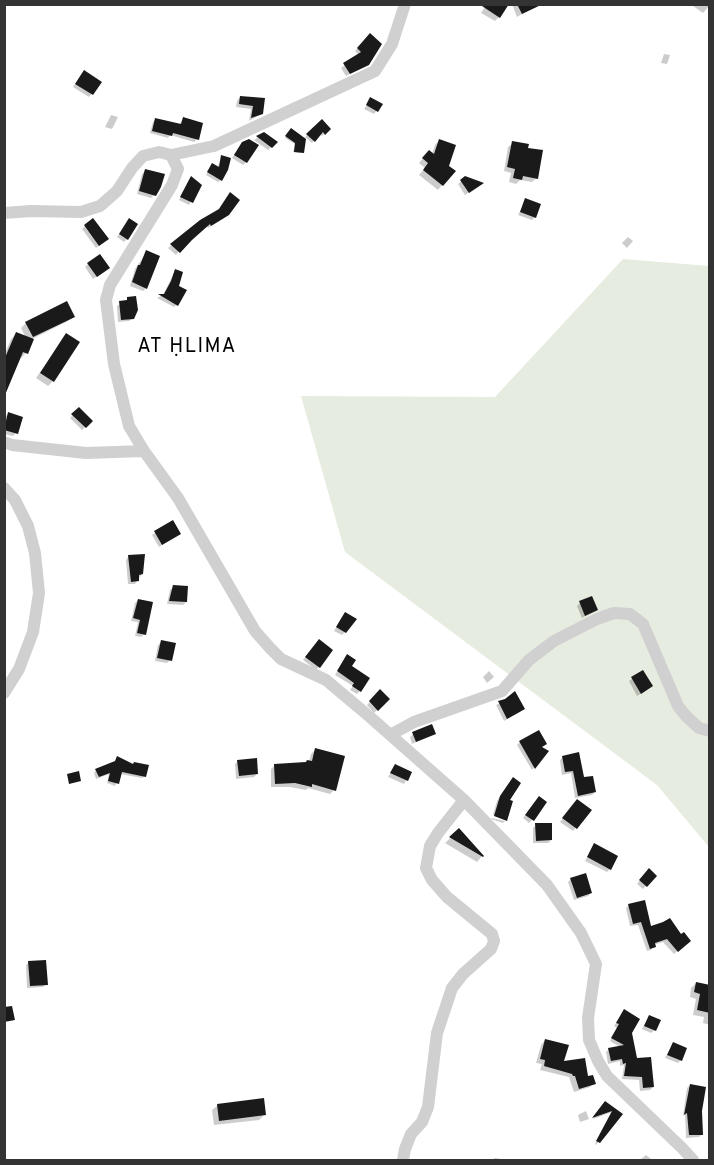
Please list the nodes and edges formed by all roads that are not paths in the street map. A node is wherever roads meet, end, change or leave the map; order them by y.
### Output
1 (405, 4) edge
2 (171, 155) junction
3 (4, 213) edge
4 (4, 442) edge
5 (144, 451) junction
6 (4, 488) edge
7 (4, 693) edge
8 (710, 731) edge
9 (390, 735) junction
10 (464, 800) junction
11 (403, 1161) edge
12 (693, 1161) edge

1 - 2 street
2 - 3 street
2 - 5 street
4 - 5 street
5 - 9 street
6 - 7 street
8 - 9 street
9 - 10 street
10 - 11 street
10 - 12 street

